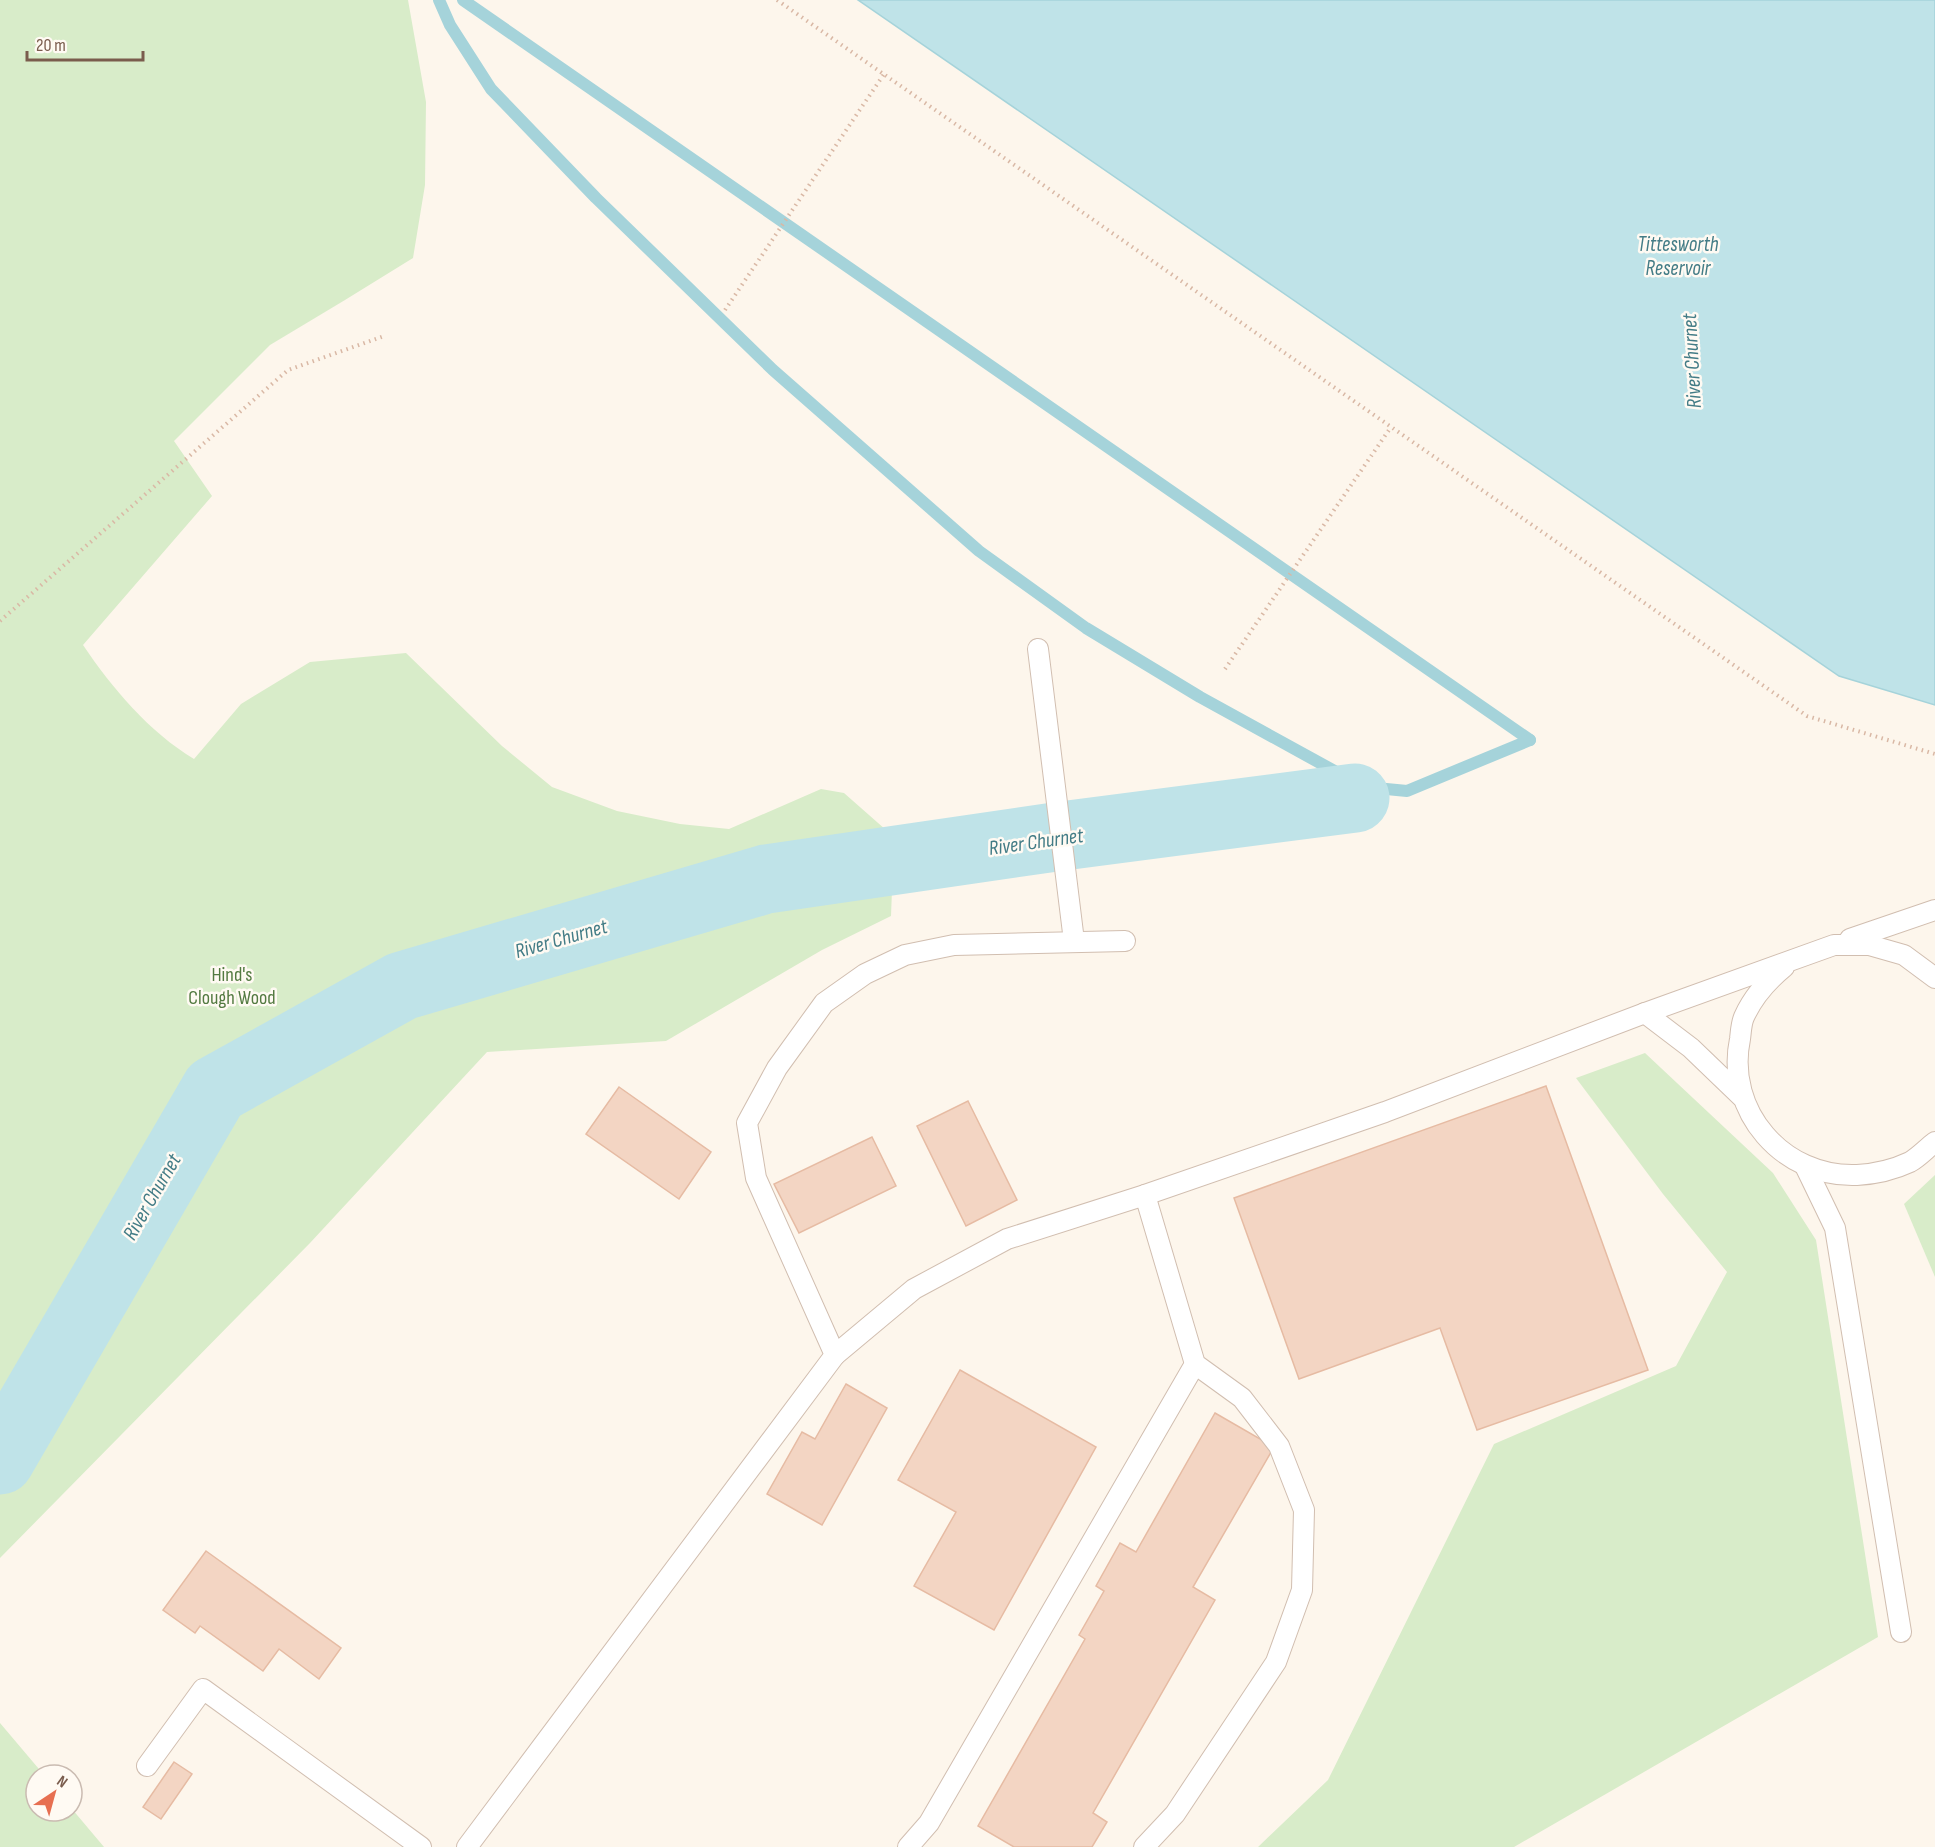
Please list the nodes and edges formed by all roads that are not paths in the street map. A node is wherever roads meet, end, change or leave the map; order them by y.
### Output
1 (1038, 649) dead end
2 (1935, 910) edge
3 (1074, 941) junction
4 (1125, 941) dead end
5 (1834, 945) junction
6 (1795, 958) junction
7 (1935, 978) edge
8 (1645, 1013) junction
9 (1742, 1097) junction
10 (1935, 1142) edge
11 (1805, 1166) junction
12 (1145, 1195) junction
13 (835, 1355) junction
14 (1195, 1364) junction
15 (1901, 1632) dead end
16 (147, 1766) dead end
17 (421, 1847) edge
18 (467, 1847) edge
19 (908, 1847) edge
20 (1144, 1847) edge

1 - 3 lane
2 - 5 lane
3 - 4 lane
3 - 13 lane
5 - 6 lane
5 - 7 lane
6 - 8 lane
6 - 9 lane
8 - 9 lane
8 - 12 lane
9 - 11 lane
10 - 11 lane
11 - 15 lane
12 - 13 lane
12 - 14 lane
13 - 18 lane
14 - 19 lane
14 - 20 lane
16 - 17 lane

